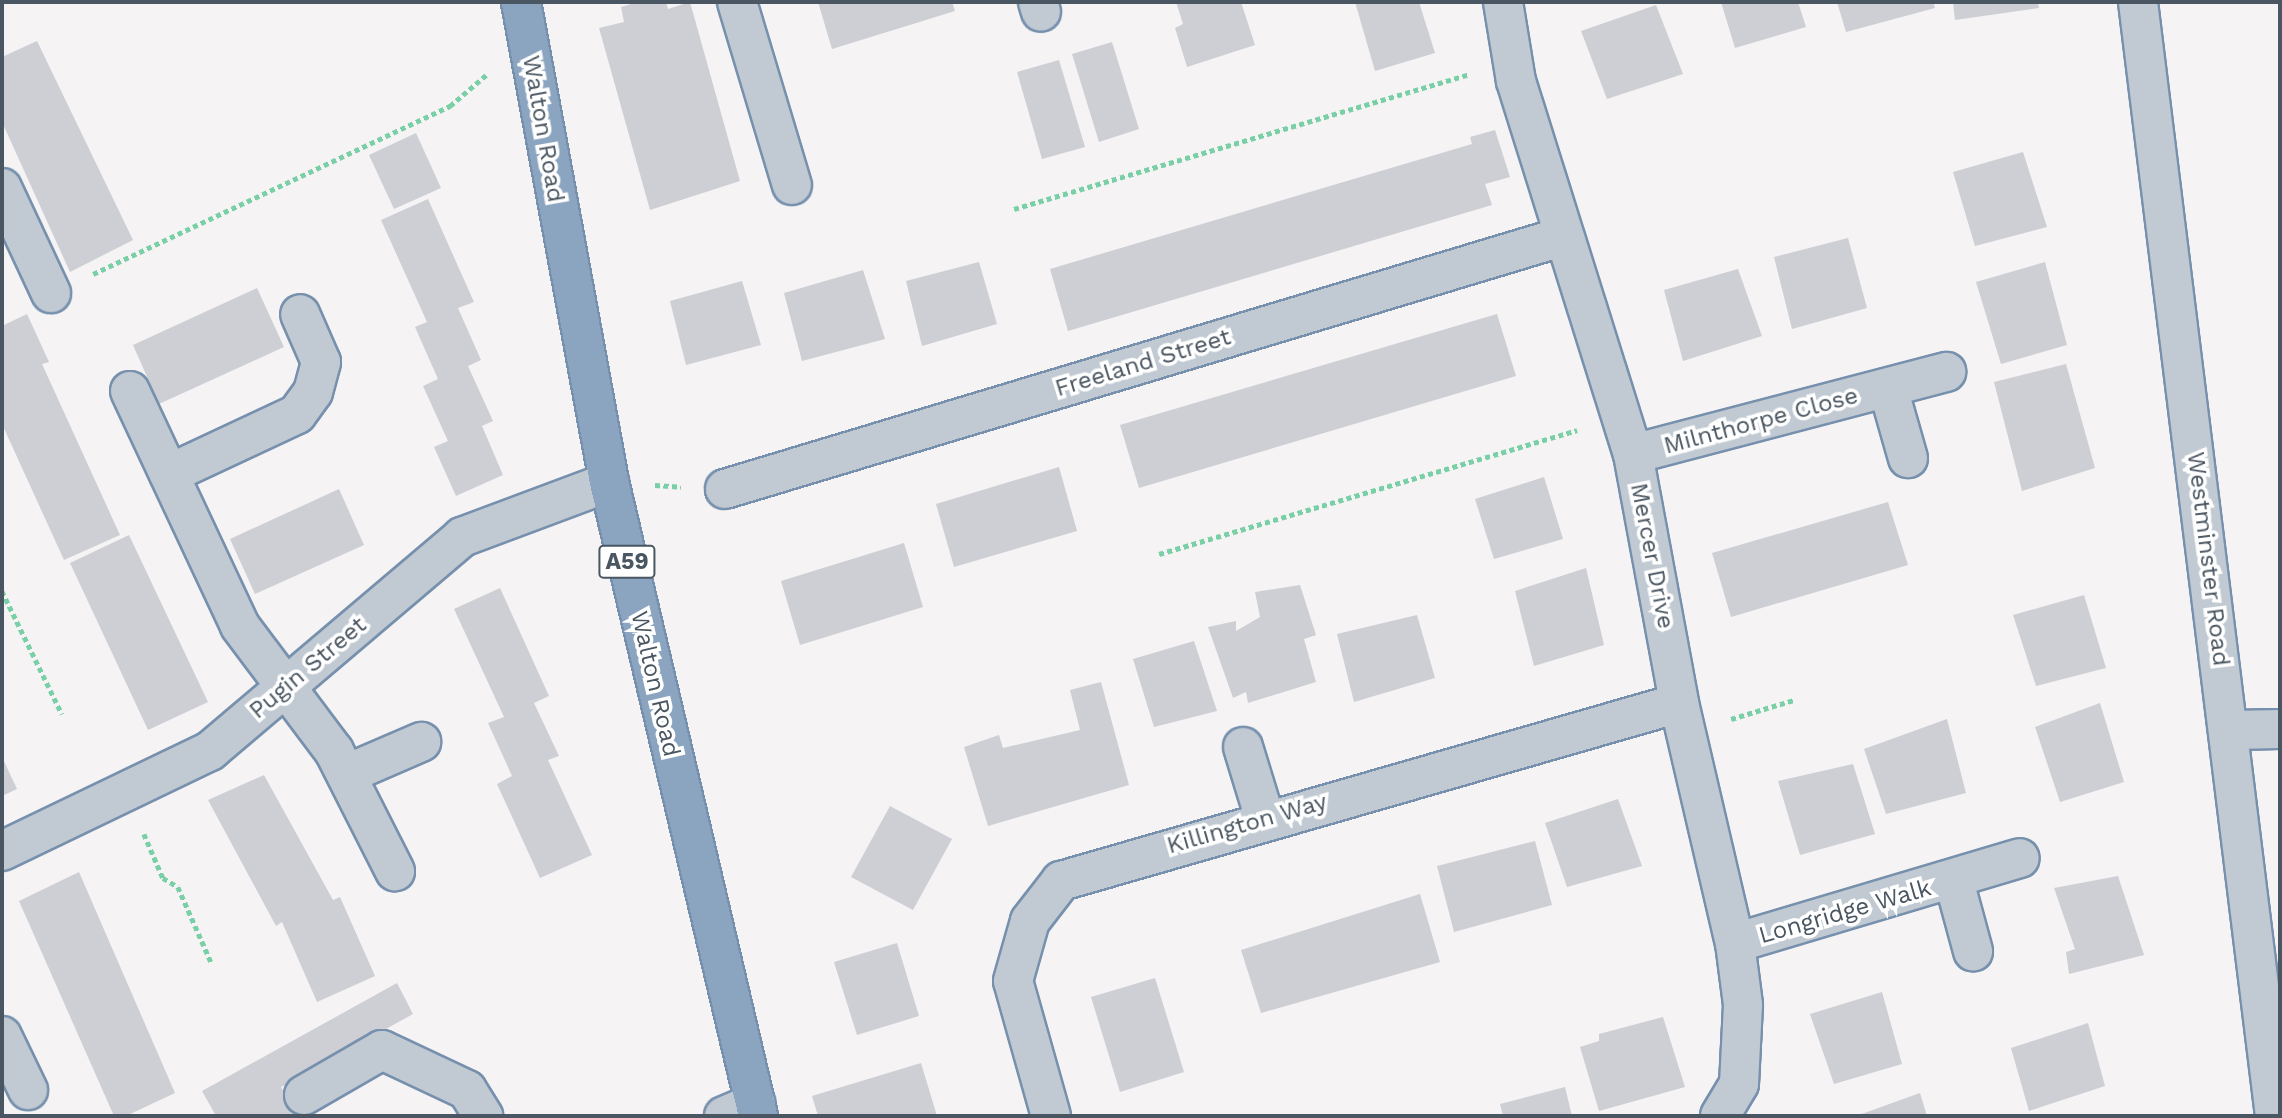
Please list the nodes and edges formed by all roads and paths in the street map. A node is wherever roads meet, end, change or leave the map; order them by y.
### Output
1 (521, 2) edge
2 (737, 2) edge
3 (1503, 2) edge
4 (2138, 2) edge
5 (527, 41) junction
6 (1513, 61) junction
7 (792, 185) dead end
8 (2, 188) edge
9 (1014, 209) dead end
10 (1561, 237) junction
11 (51, 293) joint
12 (300, 314) dead end
13 (1946, 372) dead end
14 (1888, 388) junction
15 (130, 391) dead end
16 (1620, 417) junction
17 (1633, 454) junction
18 (1908, 458) dead end
19 (169, 474) junction
20 (609, 482) junction
21 (725, 489) joint
22 (1159, 554) dead end
23 (2, 591) edge
24 (288, 686) junction
25 (1794, 700) dead end
26 (62, 714) dead end
27 (1683, 718) junction
28 (2280, 729) edge
29 (2231, 730) junction
30 (421, 742) dead end
31 (1243, 747) dead end
32 (347, 774) junction
33 (126, 791) junction
34 (1265, 819) junction
35 (2, 851) edge
36 (2020, 858) dead end
37 (395, 871) dead end
38 (1954, 881) junction
39 (1735, 943) junction
40 (1973, 951) dead end
41 (212, 964) dead end
42 (2, 1035) edge
43 (28, 1090) dead end
44 (304, 1095) dead end
45 (746, 1112) edge
46 (483, 1116) edge
47 (1051, 1116) edge
48 (1720, 1116) edge
49 (2275, 1116) edge

1 - 5 highway, Walton Road / A59
2 - 7 street
3 - 6 street, Mercer Drive
4 - 29 street, Westminster Road
5 - 11 path
5 - 20 highway, Walton Road / A59
6 - 9 path
6 - 10 street, Mercer Drive
8 - 11 street
10 - 16 street, Mercer Drive
10 - 21 street, Freeland Street
12 - 19 street
13 - 14 street, Milnthorpe Close
14 - 17 street, Milnthorpe Close
14 - 18 street, Milnthorpe Close
15 - 19 street
16 - 17 street, Mercer Drive
16 - 22 path
17 - 27 street, Mercer Drive
19 - 24 street
20 - 21 path
20 - 24 street, Pugin Street
20 - 45 highway, Walton Road / A59
23 - 26 path
24 - 32 street
24 - 33 street, Pugin Street
25 - 27 path
27 - 34 street, Killington Way
27 - 39 street, Mercer Drive
28 - 29 street
29 - 49 street, Westminster Road
30 - 32 street
31 - 34 street
32 - 37 street
33 - 35 street, Pugin Street
33 - 41 path
34 - 47 street, Killington Way
36 - 38 street, Longridge Walk
38 - 39 street, Longridge Walk
38 - 40 street, Longridge Walk
39 - 48 street, Mercer Drive
42 - 43 street
44 - 46 street

